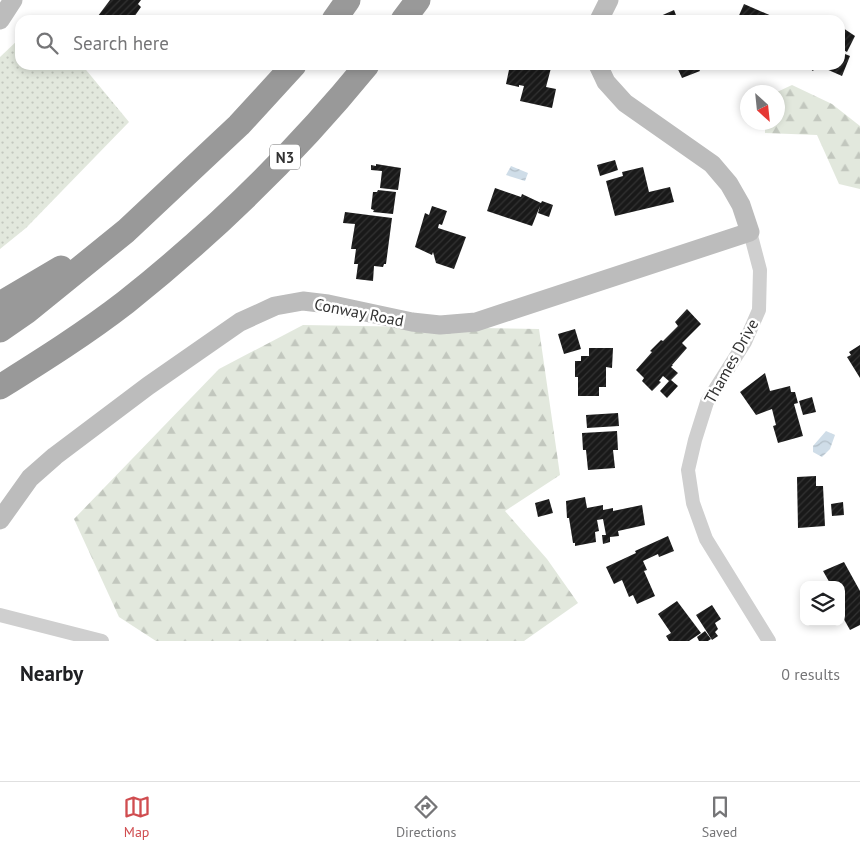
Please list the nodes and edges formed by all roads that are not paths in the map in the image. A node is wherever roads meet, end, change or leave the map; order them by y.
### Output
1 (13, 0) edge
2 (348, 0) edge
3 (418, 0) edge
4 (609, 0) edge
5 (338, 15) edge
6 (407, 15) edge
7 (602, 15) edge
8 (0, 20) edge
9 (289, 70) edge
10 (363, 70) edge
11 (600, 70) edge
12 (126, 231) junction
13 (750, 232) junction
14 (0, 304) edge
15 (0, 330) edge
16 (0, 387) edge
17 (0, 520) edge
18 (0, 614) edge
19 (102, 641) edge
20 (768, 641) edge

1 - 8 street
2 - 5 highway
3 - 6 highway
4 - 7 street
9 - 12 highway
10 - 16 highway, N3
11 - 13 street, Thames Drive
12 - 14 highway
12 - 15 highway
13 - 17 street, Conway Road
13 - 20 street, Thames Drive
18 - 19 street

